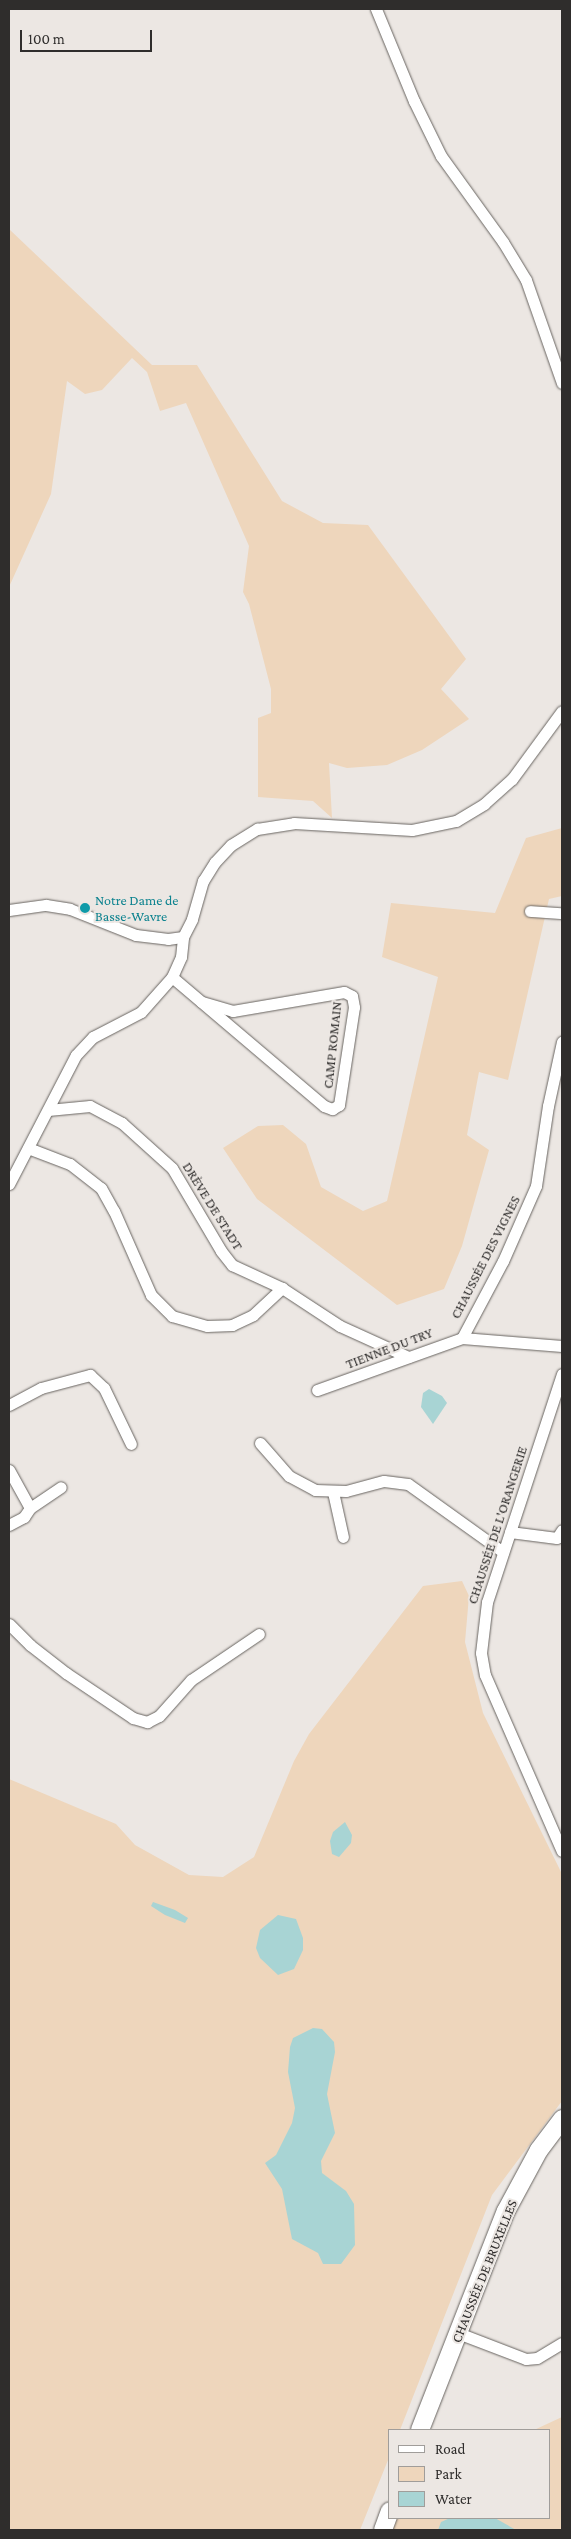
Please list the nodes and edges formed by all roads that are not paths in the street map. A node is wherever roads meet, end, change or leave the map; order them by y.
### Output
1 (376, 9) edge
2 (562, 384) edge
3 (562, 711) edge
4 (9, 910) edge
5 (530, 911) dead end
6 (562, 913) edge
7 (183, 937) junction
8 (172, 977) junction
9 (201, 1002) junction
10 (562, 1042) edge
11 (48, 1110) junction
12 (28, 1148) junction
13 (9, 1184) edge
14 (282, 1288) junction
15 (462, 1338) junction
16 (562, 1346) edge
17 (408, 1357) junction
18 (562, 1374) edge
19 (316, 1390) dead end
20 (9, 1405) edge
21 (260, 1443) dead end
22 (131, 1444) dead end
23 (9, 1470) edge
24 (61, 1487) dead end
25 (333, 1492) junction
26 (30, 1508) junction
27 (9, 1525) edge
28 (562, 1530) edge
29 (510, 1532) junction
30 (343, 1538) dead end
31 (503, 1552) junction
32 (9, 1624) edge
33 (259, 1634) dead end
34 (562, 1851) edge
35 (562, 2119) edge
36 (458, 2333) junction
37 (562, 2343) edge
38 (420, 2429) edge
39 (388, 2516) edge
40 (383, 2530) edge

1 - 2 street
3 - 7 street
4 - 7 street
5 - 6 street
7 - 8 street
8 - 9 street, CAMP ROMAIN
8 - 11 street
9 - 9 street, CAMP ROMAIN
10 - 15 street, CHAUSSÉE DES VIGNES
11 - 12 street
11 - 14 street, DRÈVE DE STADT
12 - 13 street
12 - 14 street
14 - 17 street, DRÈVE DE STADT
15 - 16 street, TIENNE DU TRY
15 - 17 street, TIENNE DU TRY
17 - 19 street, TIENNE DU TRY
18 - 29 street, CHAUSSÉE DE L'ORANGERIE
20 - 22 street
21 - 25 street
23 - 26 street
24 - 26 street
25 - 30 street
25 - 31 street
26 - 27 street
28 - 29 street
29 - 31 street, CHAUSSÉE DE L'ORANGERIE
31 - 34 street, CHAUSSÉE DE L'ORANGERIE
32 - 33 street
35 - 36 main road, CHAUSSÉE DE BRUXELLES
36 - 37 street
36 - 38 main road, CHAUSSÉE DE BRUXELLES
39 - 40 main road

